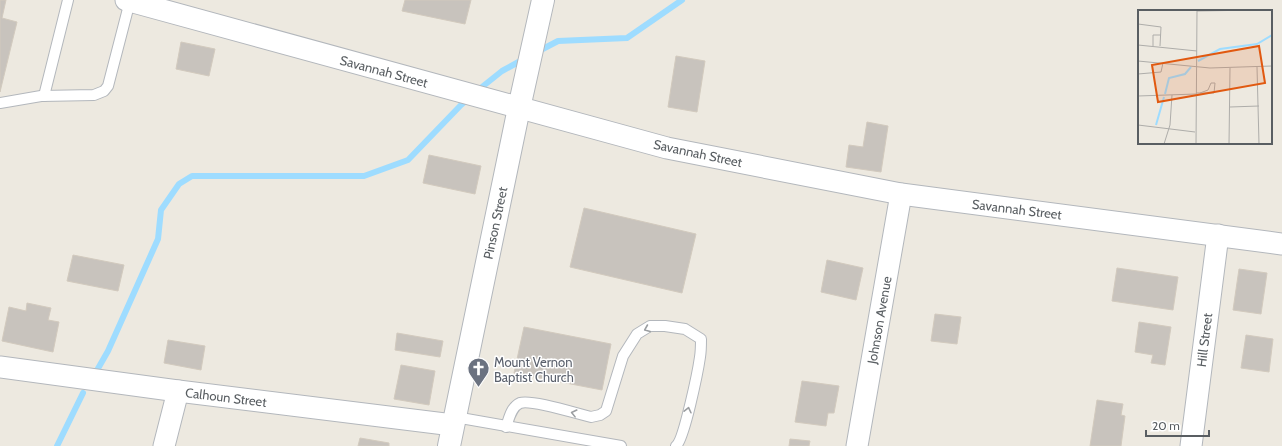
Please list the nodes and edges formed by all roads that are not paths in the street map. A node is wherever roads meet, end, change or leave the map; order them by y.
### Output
1 (68, 0) edge
2 (543, 0) edge
3 (128, 1) edge
4 (44, 96) junction
5 (0, 103) edge
6 (519, 108) junction
7 (901, 194) junction
8 (1218, 235) junction
9 (1282, 244) edge
10 (0, 367) edge
11 (178, 391) junction
12 (506, 427) junction
13 (452, 429) edge
14 (164, 446) edge
15 (621, 446) edge
16 (676, 446) edge
17 (857, 446) edge
18 (1191, 446) edge

1 - 4 lane
2 - 6 street, Pinson Street
3 - 4 lane
3 - 6 street, Savannah Street
4 - 5 lane
6 - 7 street, Savannah Street
6 - 13 street, Pinson Street
7 - 8 street, Savannah Street
7 - 17 street, Johnson Avenue
8 - 9 street, Savannah Street
8 - 18 street, Hill Street
10 - 11 street, Calhoun Street
11 - 13 street, Calhoun Street
11 - 14 street
12 - 13 lane
12 - 15 lane
16 -> 12 lane

